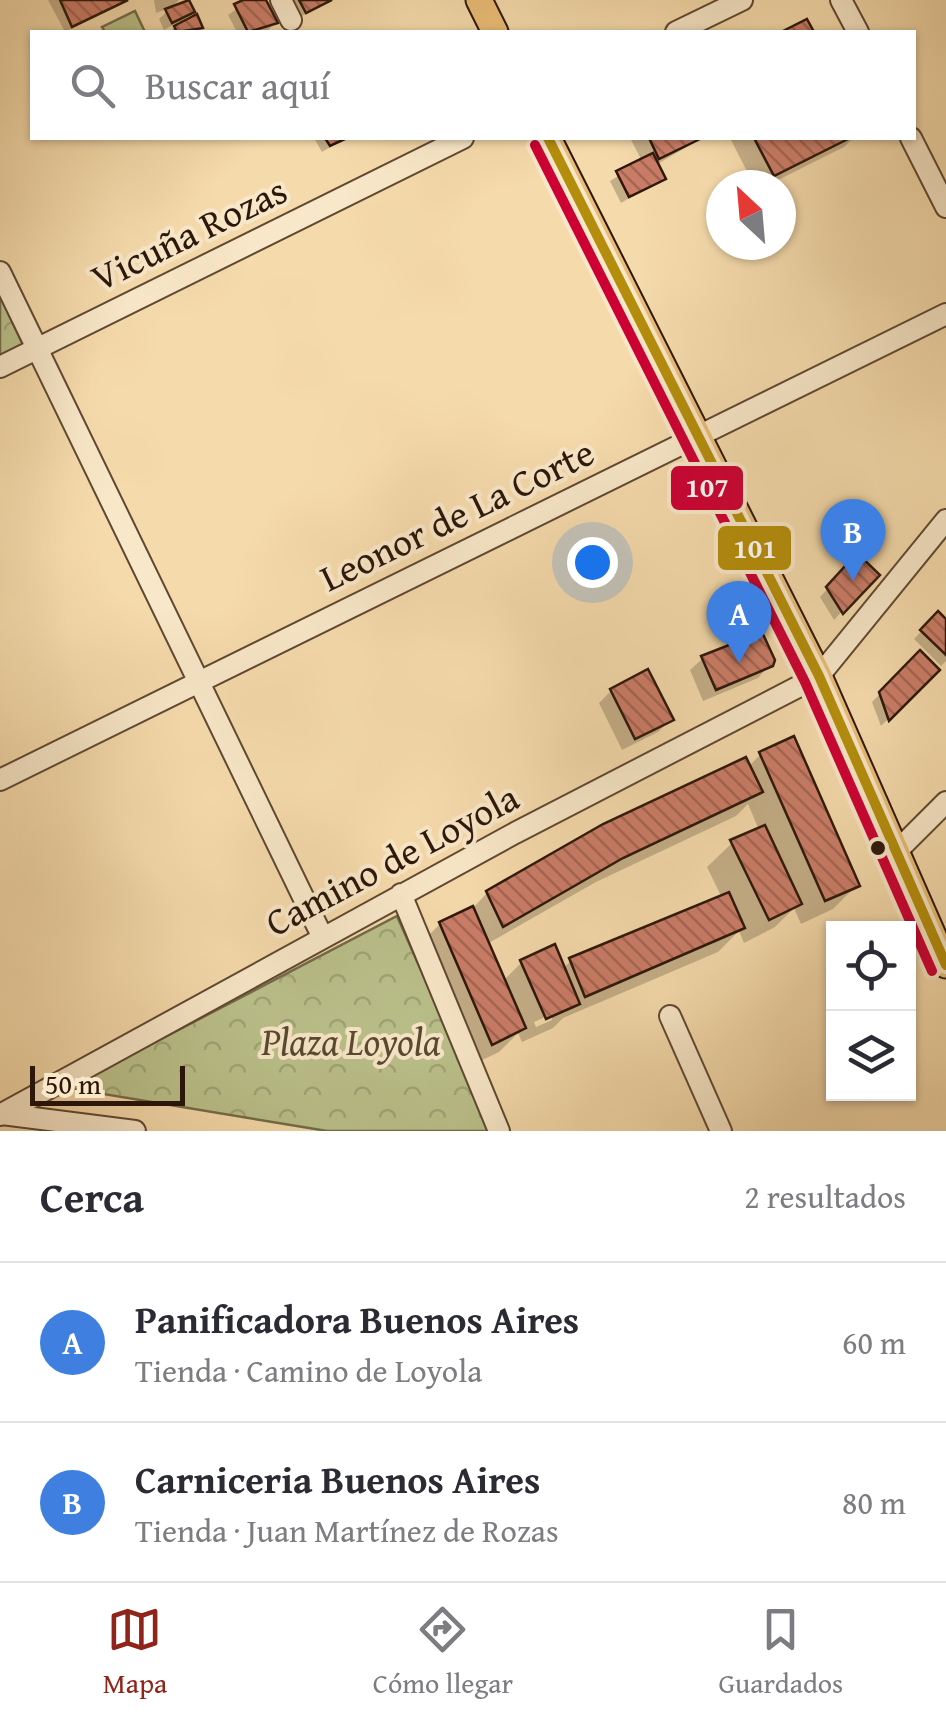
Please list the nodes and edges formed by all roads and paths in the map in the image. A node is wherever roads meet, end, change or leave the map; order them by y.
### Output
1 (281, 0) edge
2 (479, 0) edge
3 (742, 0) edge
4 (841, 0) edge
5 (290, 20) dead end
6 (495, 30) edge
7 (680, 30) edge
8 (857, 30) edge
9 (459, 140) edge
10 (549, 140) edge
11 (912, 140) edge
12 (946, 206) edge
13 (0, 272) edge
14 (946, 314) edge
15 (37, 349) junction
16 (0, 367) edge
17 (698, 436) junction
18 (946, 520) edge
19 (819, 676) junction
20 (199, 681) junction
21 (0, 780) edge
22 (946, 802) edge
23 (897, 851) junction
24 (401, 894) junction
25 (323, 938) junction
26 (946, 965) edge
27 (670, 1016) dead end
28 (1, 1114) edge
29 (48, 1124) edge
30 (135, 1131) edge
31 (499, 1131) edge
32 (721, 1131) edge

1 - 5 street
2 - 6 main road
3 - 7 street
4 - 8 street
9 - 15 street, Vicuña Rozas
10 - 17 main road
11 - 12 street
13 - 15 street
14 - 17 street, Leonor de La Corte
15 - 16 street, Vicuña Rozas
15 - 20 street
17 - 19 main road
17 - 20 street, Leonor de La Corte
18 - 19 street
19 - 23 main road
19 - 24 street, Camino de Loyola
20 - 21 street, Leonor de La Corte
20 - 25 street
22 - 23 street
23 - 26 main road
24 - 25 street, Camino de Loyola
24 - 31 street
25 - 28 street, Camino de Loyola
27 - 32 street
28 - 29 street, Camino de Loyola
29 - 30 street, Camino de Loyola

